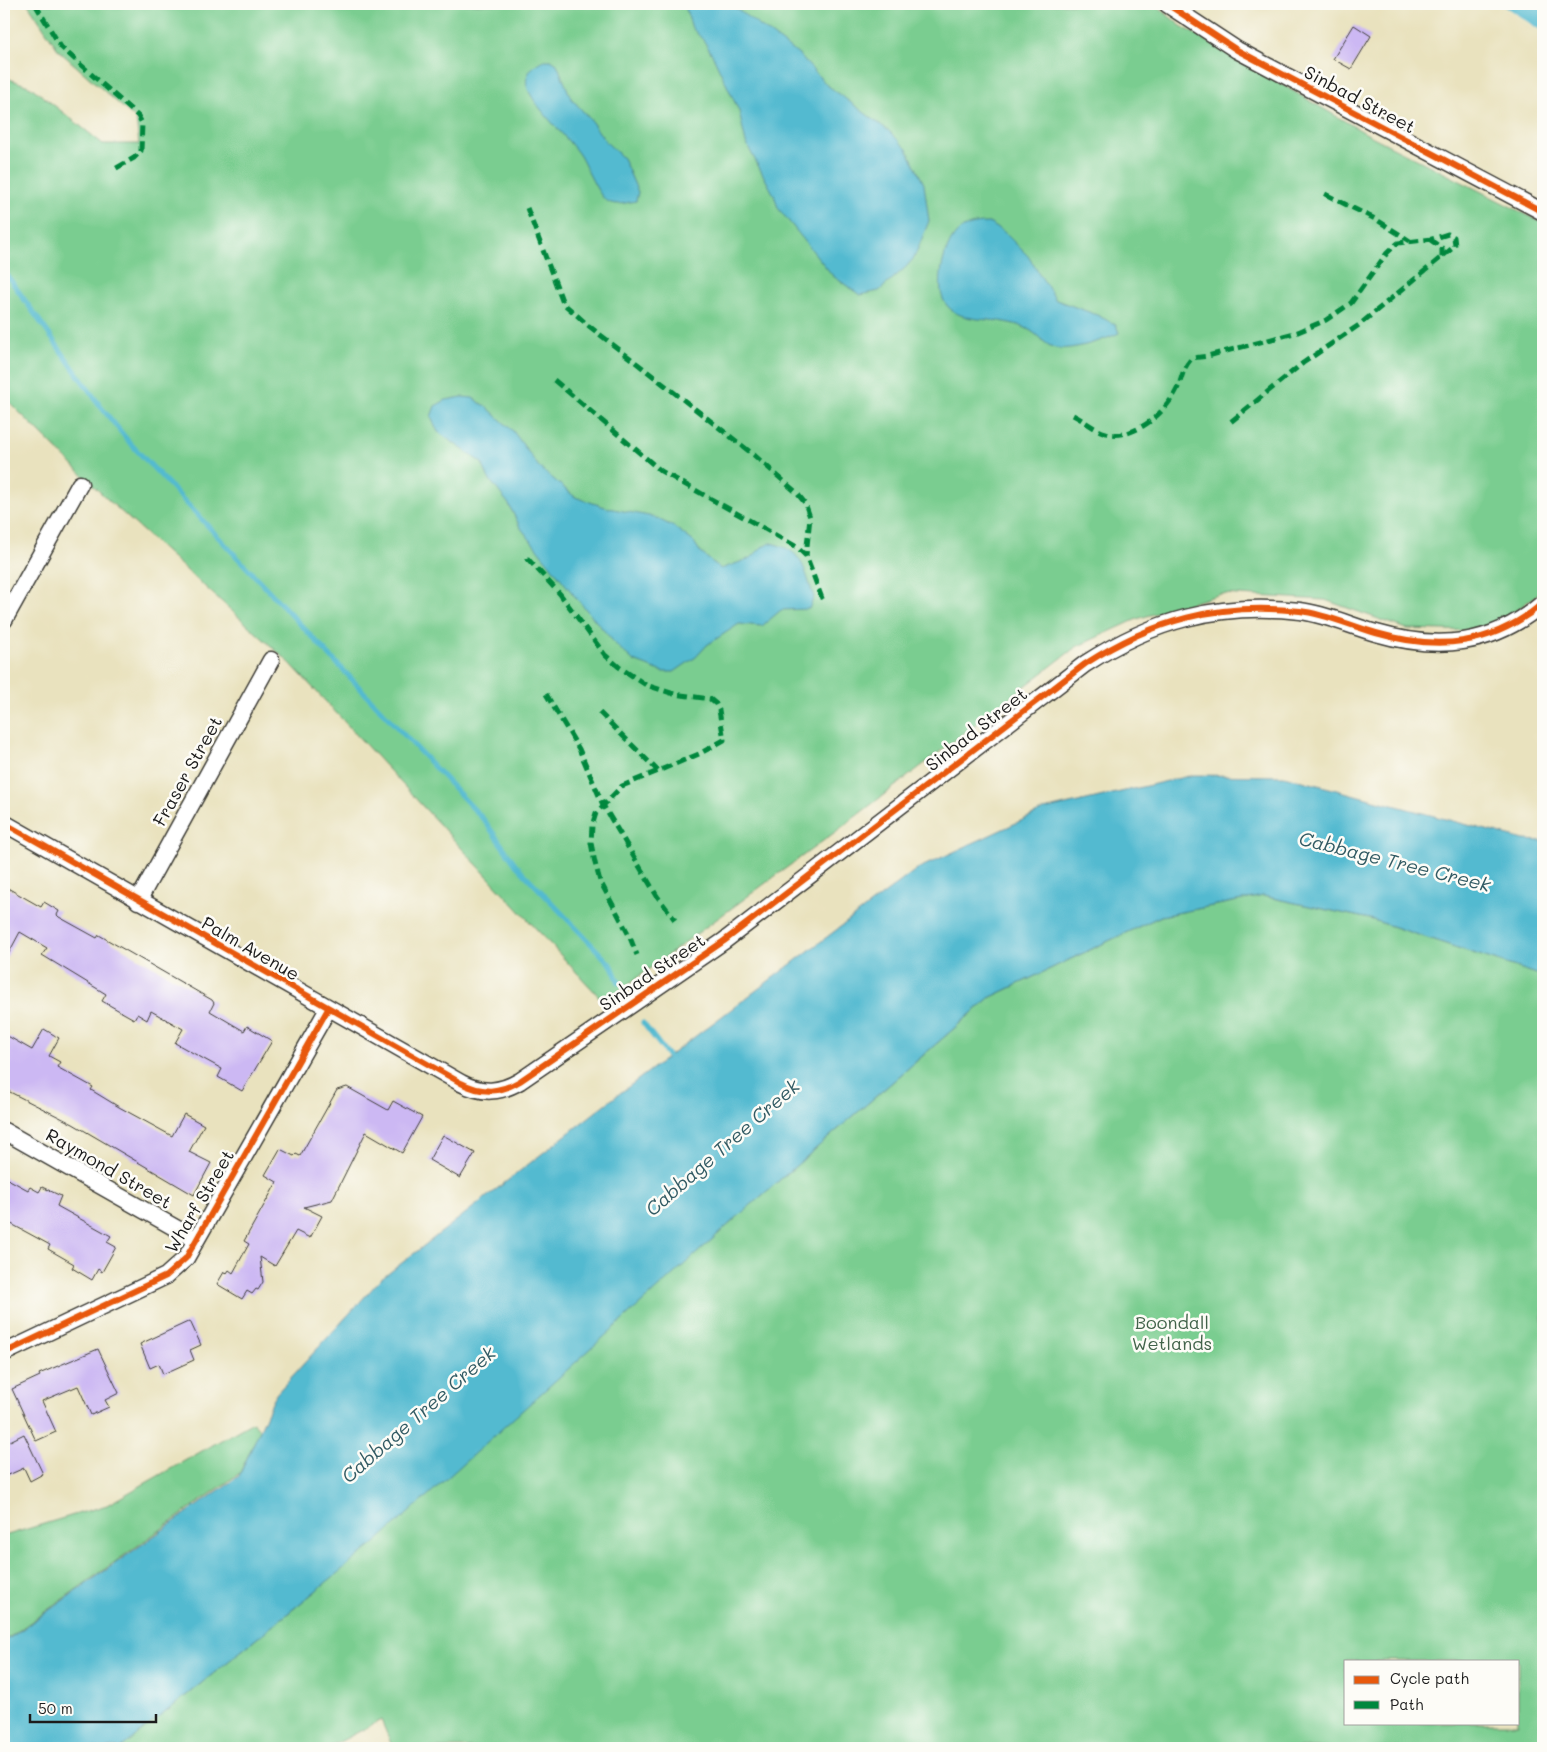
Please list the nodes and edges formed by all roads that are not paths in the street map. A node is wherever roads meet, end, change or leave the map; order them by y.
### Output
1 (1167, 4) edge
2 (1543, 212) edge
3 (80, 484) dead end
4 (1543, 603) edge
5 (4, 620) edge
6 (272, 660) dead end
7 (4, 824) edge
8 (138, 901) junction
9 (328, 1009) junction
10 (487, 1092) joint
11 (4, 1131) edge
12 (195, 1239) junction
13 (4, 1353) edge

1 - 2 street, Sinbad Street
3 - 5 street
4 - 10 street, Sinbad Street
6 - 8 street, Fraser Street
7 - 8 street, Palm Avenue
8 - 9 street, Palm Avenue
9 - 10 street, Palm Avenue
9 - 12 street, Wharf Street
11 - 12 street, Raymond Street
12 - 13 street, Wharf Street

